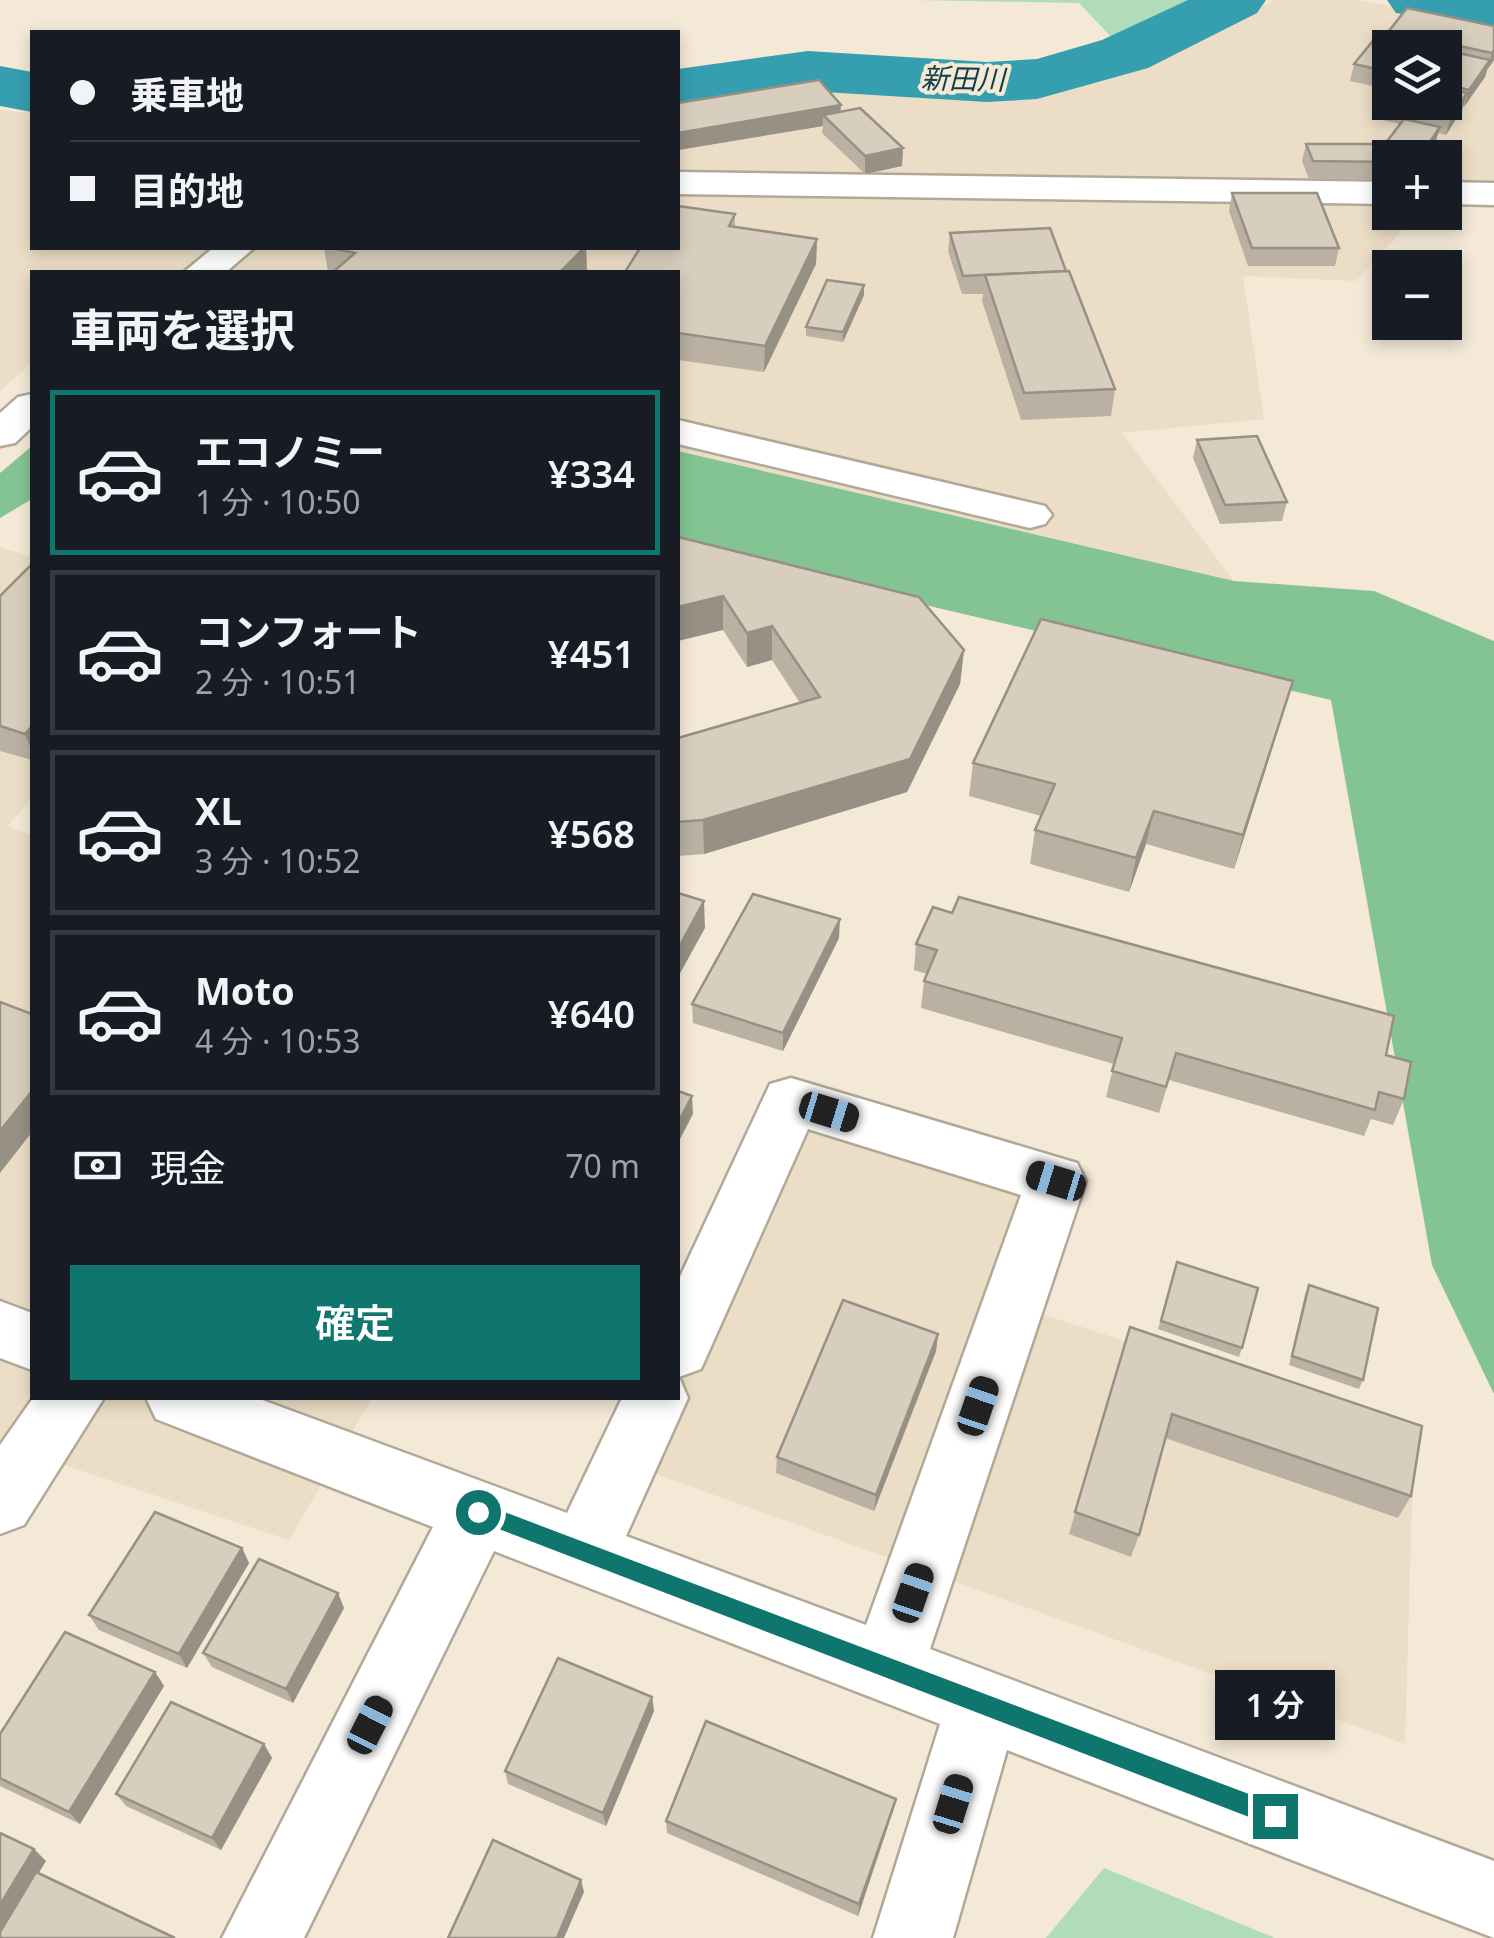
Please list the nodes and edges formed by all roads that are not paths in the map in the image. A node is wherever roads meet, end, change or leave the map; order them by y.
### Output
1 (680, 183) edge
2 (1372, 193) edge
3 (1462, 193) edge
4 (1494, 194) edge
5 (233, 250) edge
6 (205, 270) edge
7 (30, 408) edge
8 (680, 432) edge
9 (0, 434) edge
10 (1030, 515) dead end
11 (0, 1329) edge
12 (30, 1341) edge
13 (680, 1345) edge
14 (70, 1400) edge
15 (184, 1400) edge
16 (654, 1400) edge
17 (0, 1502) edge
18 (478, 1512) junction
19 (584, 1552) junction
20 (887, 1668) junction
21 (982, 1704) junction
22 (1494, 1900) edge
23 (262, 1938) edge
24 (913, 1938) edge

1 - 2 street
3 - 4 street
5 - 6 street
7 - 9 street
8 - 10 street
11 - 12 street
13 - 20 street
14 - 17 street
15 - 18 street
16 - 19 street
18 - 19 street
18 - 23 street
19 - 20 street
20 - 21 street
21 - 22 street
21 - 24 street

